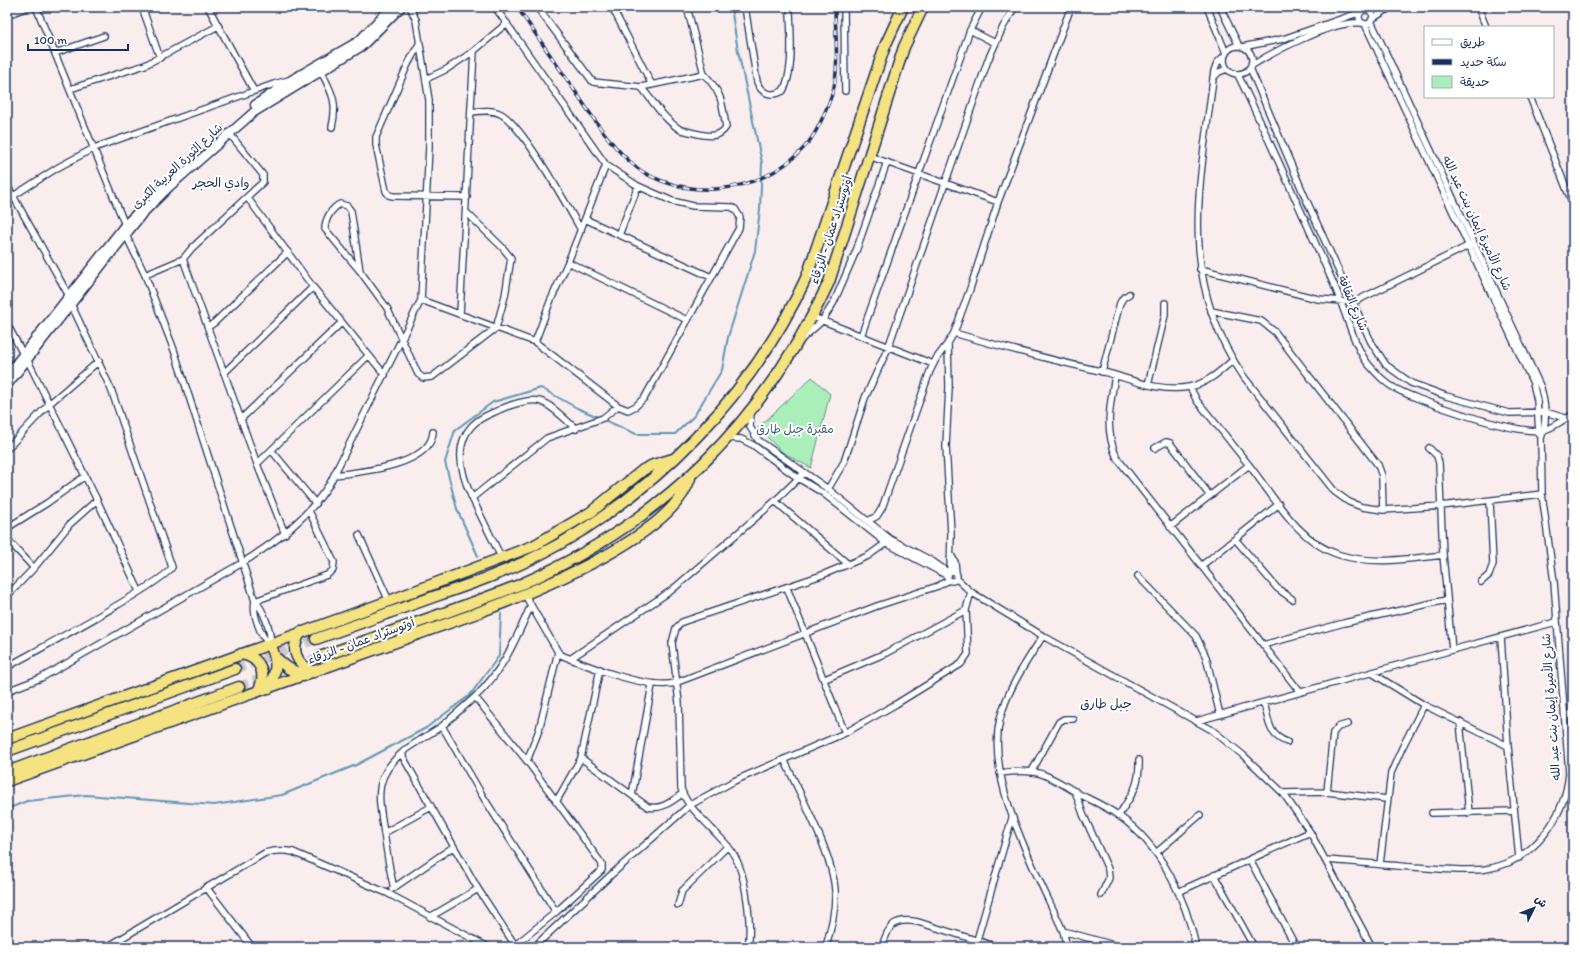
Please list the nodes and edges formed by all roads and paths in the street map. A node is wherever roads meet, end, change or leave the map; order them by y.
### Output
1 (28, 7) edge
2 (36, 7) edge
3 (142, 7) edge
4 (208, 7) edge
5 (392, 7) edge
6 (401, 7) edge
7 (410, 7) edge
8 (495, 7) edge
9 (612, 7) edge
10 (658, 7) edge
11 (666, 7) edge
12 (687, 7) edge
13 (745, 7) edge
14 (790, 7) edge
15 (844, 7) edge
16 (903, 7) edge
17 (923, 7) edge
18 (982, 7) edge
19 (1070, 7) edge
20 (1207, 7) edge
21 (1220, 7) edge
22 (1374, 7) edge
23 (1391, 7) edge
24 (1478, 7) edge
25 (1013, 8) edge
26 (540, 9) edge
27 (1364, 11) junction
28 (7, 15) edge
29 (1372, 20) junction
30 (507, 23) junction
31 (1364, 23) junction
32 (218, 26) junction
33 (1486, 26) edge
34 (970, 30) junction
35 (104, 36) dead end
36 (995, 43) junction
37 (419, 44) junction
38 (1241, 47) junction
39 (474, 51) junction
40 (55, 53) junction
41 (1225, 54) junction
42 (160, 58) junction
43 (1251, 66) junction
44 (1227, 69) junction
45 (321, 71) junction
46 (704, 74) junction
47 (1238, 75) junction
48 (293, 79) junction
49 (426, 79) junction
50 (1213, 79) junction
51 (652, 85) junction
52 (641, 86) junction
53 (70, 89) junction
54 (254, 91) junction
55 (845, 91) dead end
56 (1530, 98) edge
57 (471, 112) junction
58 (332, 127) dead end
59 (229, 133) junction
60 (94, 148) junction
61 (869, 156) junction
62 (887, 162) junction
63 (606, 165) junction
64 (919, 174) junction
65 (946, 184) junction
66 (7, 185) edge
67 (638, 186) junction
68 (13, 196) junction
69 (247, 197) junction
70 (426, 197) junction
71 (467, 198) junction
72 (7, 200) edge
73 (998, 202) junction
74 (1573, 205) edge
75 (467, 213) junction
76 (585, 219) junction
77 (125, 225) junction
78 (580, 230) junction
79 (126, 235) junction
80 (619, 235) junction
81 (1471, 244) junction
82 (288, 252) junction
83 (183, 259) junction
84 (568, 262) junction
85 (1200, 269) junction
86 (360, 271) junction
87 (145, 275) junction
88 (711, 277) junction
89 (313, 287) junction
90 (1129, 294) dead end
91 (70, 300) junction
92 (421, 300) junction
93 (1341, 302) junction
94 (1354, 302) junction
95 (1165, 303) dead end
96 (1211, 311) junction
97 (460, 314) junction
98 (817, 319) junction
99 (687, 320) junction
100 (341, 323) junction
101 (7, 324) edge
102 (208, 327) junction
103 (496, 328) junction
104 (954, 333) junction
105 (861, 336) junction
106 (402, 338) junction
107 (535, 342) junction
108 (948, 342) junction
109 (888, 348) junction
110 (25, 356) junction
111 (368, 356) junction
112 (1233, 360) junction
113 (99, 361) junction
114 (933, 364) junction
115 (1102, 372) junction
116 (224, 373) junction
117 (7, 375) edge
118 (385, 375) junction
119 (1115, 376) junction
120 (7, 385) edge
121 (1148, 385) junction
122 (1190, 387) junction
123 (49, 404) junction
124 (618, 406) junction
125 (751, 412) junction
126 (1545, 412) junction
127 (1538, 413) junction
128 (1573, 415) edge
129 (1565, 418) junction
130 (241, 419) junction
131 (576, 429) junction
132 (1545, 430) junction
133 (1538, 431) junction
134 (433, 432) dead end
135 (727, 438) junction
136 (1541, 438) junction
137 (1154, 448) dead end
138 (1429, 448) dead end
139 (7, 449) edge
140 (272, 451) junction
141 (675, 459) junction
142 (257, 464) junction
143 (1249, 465) junction
144 (804, 473) junction
145 (334, 475) junction
146 (691, 475) junction
147 (85, 476) junction
148 (798, 478) junction
149 (828, 489) junction
150 (1542, 494) junction
151 (1210, 496) junction
152 (472, 498) junction
153 (97, 500) junction
154 (1490, 500) junction
155 (775, 501) junction
156 (316, 504) junction
157 (1279, 504) junction
158 (1441, 506) junction
159 (1383, 510) junction
160 (308, 511) junction
161 (591, 512) junction
162 (597, 521) junction
163 (868, 521) junction
164 (8, 526) edge
165 (1170, 527) junction
166 (285, 534) junction
167 (359, 535) dead end
168 (7, 539) edge
169 (608, 539) junction
170 (1236, 539) junction
171 (886, 543) junction
172 (615, 550) junction
173 (1443, 555) junction
174 (502, 559) junction
175 (242, 563) junction
176 (848, 564) junction
177 (1201, 566) junction
178 (34, 568) junction
179 (951, 575) junction
180 (1138, 576) dead end
181 (1481, 582) dead end
182 (787, 588) junction
183 (140, 591) junction
184 (971, 592) junction
185 (525, 595) junction
186 (7, 596) edge
187 (1292, 599) dead end
188 (1446, 600) junction
189 (254, 601) junction
190 (389, 601) junction
191 (531, 604) junction
192 (966, 610) junction
193 (1556, 622) junction
194 (301, 632) junction
195 (805, 634) junction
196 (1042, 636) junction
197 (1501, 636) junction
198 (316, 639) tunnel mouth
199 (270, 644) junction
200 (1263, 645) junction
201 (1452, 650) junction
202 (558, 652) junction
203 (240, 654) junction
204 (276, 658) junction
205 (320, 658) tunnel mouth
206 (570, 659) junction
207 (7, 667) edge
208 (234, 669) tunnel mouth
209 (600, 669) junction
210 (314, 672) junction
211 (1372, 673) junction
212 (303, 676) junction
213 (825, 679) junction
214 (675, 683) junction
215 (652, 685) junction
216 (239, 687) tunnel mouth
217 (269, 688) junction
218 (258, 691) junction
219 (7, 692) edge
220 (1300, 692) junction
221 (475, 697) junction
222 (1264, 703) junction
223 (1424, 705) junction
224 (1220, 715) junction
225 (1073, 719) dead end
226 (1198, 722) junction
227 (1460, 722) junction
228 (1348, 724) dead end
229 (442, 726) junction
230 (845, 733) junction
231 (7, 739) edge
232 (1287, 742) dead end
233 (1508, 746) junction
234 (7, 751) edge
235 (403, 752) junction
236 (580, 758) junction
237 (784, 759) junction
238 (1139, 760) dead end
239 (527, 761) junction
240 (1032, 771) junction
241 (7, 772) edge
242 (1000, 773) junction
243 (7, 781) edge
244 (1075, 791) junction
245 (1283, 792) junction
246 (1327, 792) junction
247 (682, 794) junction
248 (632, 795) junction
249 (1387, 799) junction
250 (556, 802) junction
251 (690, 805) junction
252 (431, 807) junction
253 (1514, 811) junction
254 (1432, 813) dead end
255 (1469, 813) junction
256 (1119, 815) junction
257 (1200, 815) dead end
258 (1012, 818) junction
259 (384, 832) junction
260 (1310, 832) junction
261 (728, 846) junction
262 (453, 847) junction
263 (1156, 853) junction
264 (1519, 858) junction
265 (1250, 860) junction
266 (1325, 860) junction
267 (1380, 864) junction
268 (1214, 875) junction
269 (206, 888) junction
270 (394, 888) junction
271 (478, 889) junction
272 (1178, 892) junction
273 (386, 893) junction
274 (1101, 894) dead end
275 (678, 905) dead end
276 (556, 912) junction
277 (430, 917) junction
278 (1063, 931) junction
279 (977, 940) junction
280 (514, 946) edge
281 (107, 947) edge
282 (252, 947) edge
283 (488, 947) edge
284 (534, 947) edge
285 (748, 947) edge
286 (826, 947) edge
287 (882, 947) edge
288 (975, 947) edge
289 (998, 947) edge
290 (1068, 947) edge
291 (1121, 947) edge
292 (1196, 947) edge
293 (1254, 947) edge
294 (1296, 947) edge
295 (1372, 947) edge

1 - 28 street
2 - 40 street
3 - 42 street
4 - 32 street
5 - 48 main road, شارع الثورة العربية الكبرى
6 - 45 main road, شارع الثورة العربية الكبرى
7 - 37 street
8 - 30 street
9 - 51 street
10 - 11 street
12 - 46 street
13 - 14 street
15 - 55 street
16 - 141 highway, أوتوستراد عمان - الزرقاء
17 - 61 highway, أوتوستراد عمان - الزرقاء
18 - 34 street
19 - 73 street
20 - 41 street
21 - 38 street
22 - 27 street
23 - 29 street
24 - 33 street
25 - 36 street
26 - 52 street
27 - 29 street, شارع الأميرة إيمان بنت عبد الله
27 - 31 street
27 - 38 street
29 - 31 street
29 - 81 street, شارع الأميرة إيمان بنت عبد الله
30 - 39 street
30 - 63 street
31 - 43 street
31 - 81 street, شارع الأميرة إيمان بنت عبد الله
32 - 42 street
32 - 54 street
34 - 36 street
34 - 64 street
35 - 40 street
36 - 65 street
37 - 49 street
37 - 70 street
38 - 41 street
38 - 43 street
39 - 49 street
39 - 57 street
40 - 53 street
41 - 44 street
41 - 50 street
42 - 53 street
43 - 47 street
43 - 94 street, شارع الثقافة
44 - 47 street
44 - 50 street
45 - 58 street
45 - 59 main road, شارع الثورة العربية الكبرى
46 - 51 street
46 - 52 street
47 - 93 street, شارع الثقافة
48 - 54 street
48 - 77 main road, شارع الثورة العربية الكبرى
49 - 70 street
50 - 85 street
51 - 52 street
53 - 60 street
54 - 60 street
56 - 74 street
57 - 71 street
57 - 78 street
59 - 69 street
59 - 79 main road, شارع الثورة العربية الكبرى
60 - 68 street
60 - 77 street
61 - 62 street
61 - 98 highway, أوتوستراد عمان - الزرقاء
62 - 64 street
62 - 98 street
63 - 67 street
63 - 76 street
64 - 65 street
64 - 105 street
65 - 73 street
65 - 109 street
66 - 68 street
67 - 80 street
67 - 88 street
68 - 72 street
68 - 91 street
69 - 82 street
69 - 83 street
70 - 71 street
70 - 92 street
71 - 75 street
73 - 104 street
75 - 97 street
75 - 103 street
76 - 78 street
76 - 80 street
77 - 91 main road, شارع الثورة العربية الكبرى
78 - 84 street
79 - 87 street
79 - 91 main road, شارع الثورة العربية الكبرى
80 - 88 street
81 - 94 street
81 - 126 street, شارع الأميرة إيمان بنت عبد الله
81 - 127 street, شارع الأميرة إيمان بنت عبد الله
82 - 89 street
82 - 102 street
83 - 87 street
83 - 102 street
84 - 99 street
84 - 107 street
85 - 93 street
85 - 96 street
86 - 86 street
86 - 106 street
87 - 175 street
88 - 99 street
89 - 100 street
89 - 116 street
90 - 115 street
91 - 110 main road, شارع الثورة العربية الكبرى
91 - 113 street
92 - 97 street
92 - 106 street
93 - 94 street
93 - 133 street, شارع الثقافة
94 - 127 street, شارع الثقافة
95 - 121 street
96 - 112 street
96 - 159 street
97 - 103 street
98 - 105 street
98 - 125 highway, أوتوستراد عمان - الزرقاء
99 - 124 street
100 - 111 street
100 - 130 street
101 - 110 street
102 - 116 street
103 - 106 street
103 - 107 street
104 - 108 street
104 - 115 street
105 - 109 street
106 - 118 street
107 - 124 street
108 - 114 street
108 - 179 street
109 - 114 street
109 - 149 street
110 - 117 main road, شارع الثورة العربية الكبرى
110 - 120 main road, شارع الثورة العربية الكبرى
110 - 123 street
111 - 118 street
111 - 140 street
112 - 122 street
112 - 159 street
113 - 123 street
113 - 183 street
114 - 163 street
115 - 119 street
116 - 130 street
118 - 145 street
119 - 121 street
119 - 165 street
121 - 122 street
122 - 143 street
123 - 139 street
123 - 147 street
124 - 131 street
125 - 135 highway, أوتوستراد عمان - الزرقاء
125 - 144 street
126 - 127 street, شارع الثقافة
126 - 129 street
126 - 132 street, شارع الأميرة إيمان بنت عبد الله
127 - 133 street, شارع الأميرة إيمان بنت عبد الله
128 - 129 street
129 - 132 street
130 - 142 street
131 - 152 street
131 - 152 street
132 - 133 street, شارع الثقافة
132 - 136 street, شارع الأميرة إيمان بنت عبد الله
133 - 136 street, شارع الأميرة إيمان بنت عبد الله
134 - 145 street
135 - 146 highway, أوتوستراد عمان - الزرقاء
135 - 148 street
136 - 150 street, شارع الأميرة إيمان بنت عبد الله
137 - 151 street
138 - 158 street
140 - 142 street
140 - 156 street
141 - 161 highway
141 - 162 highway, أوتوستراد عمان - الزرقاء
142 - 166 street
143 - 151 street
143 - 157 street
144 - 148 street
144 - 149 street
145 - 156 street
146 - 169 highway, أوتوستراد عمان - الزرقاء
146 - 172 highway, أوتوستراد عمان - الزرقاء
147 - 153 street
147 - 164 street
148 - 155 street
148 - 171 street
149 - 163 street
150 - 154 street
150 - 193 street, شارع الأميرة إيمان بنت عبد الله
151 - 165 street
152 - 174 street
153 - 178 street
153 - 183 street
154 - 158 street
154 - 181 street
155 - 176 street
155 - 206 street
156 - 160 street
157 - 170 street
157 - 173 street
158 - 159 street
158 - 173 street
160 - 166 street
160 - 189 street
161 - 162 highway
161 - 174 highway
162 - 198 highway, أوتوستراد عمان - الزرقاء
163 - 179 street
165 - 177 street
166 - 175 street
167 - 190 street
168 - 178 street
169 - 172 highway
169 - 205 highway, أوتوستراد عمان - الزرقاء
170 - 177 street
170 - 187 street
171 - 176 street
171 - 179 street
172 - 185 highway, أوتوستراد عمان - الزرقاء
173 - 188 street
174 - 190 highway
175 - 189 street
175 - 219 street
176 - 182 street
177 - 200 street
178 - 186 street
179 - 184 street
179 - 195 street
180 - 224 street
182 - 195 street
182 - 214 street
183 - 207 street
184 - 192 street
184 - 196 street
185 - 191 street
185 - 210 highway, أوتوستراد عمان - الزرقاء
188 - 200 street
188 - 201 street
189 - 199 street
190 - 194 highway
191 - 202 street
191 - 221 street
192 - 213 street
192 - 230 street
193 - 197 street
193 - 264 street, شارع الأميرة إيمان بنت عبد الله
194 - 199 highway
194 - 210 highway
195 - 213 street
195 - 214 street
196 - 226 street
196 - 242 street
197 - 201 street
197 - 233 street
199 - 203 highway
199 - 204 highway
200 - 220 street
201 - 211 street
202 - 206 street
202 - 239 street
203 - 218 highway
203 - 231 highway
204 - 212 highway
204 - 217 highway
206 - 209 street
208 - 234 highway
209 - 215 street
209 - 236 street
210 - 212 highway, أوتوستراد عمان - الزرقاء
211 - 220 street
211 - 223 street
212 - 217 highway, أوتوستراد عمان - الزرقاء
213 - 230 street
214 - 215 street
214 - 247 street
215 - 248 street
216 - 241 highway
217 - 218 highway, أوتوستراد عمان - الزرقاء
218 - 243 highway, أوتوستراد عمان - الزرقاء
220 - 222 street
221 - 229 street
221 - 239 street
222 - 224 street
222 - 232 street
223 - 227 street
223 - 249 street
224 - 226 street
225 - 240 street
226 - 245 street
227 - 233 street
227 - 255 street
228 - 246 street
229 - 235 street
229 - 276 street
230 - 237 street
233 - 253 street
235 - 252 street
235 - 259 street
236 - 248 street
236 - 250 street
237 - 251 street
237 - 286 street
238 - 256 street
239 - 250 street
240 - 242 street
240 - 244 street
242 - 258 street
244 - 256 street
244 - 274 street
245 - 246 street
245 - 260 street
246 - 249 street
247 - 248 street
247 - 251 street
249 - 267 street
250 - 276 street
251 - 261 street
251 - 284 street
252 - 259 street
252 - 262 street
253 - 255 street
253 - 264 street
254 - 255 street
256 - 263 street
257 - 263 street
258 - 278 street
258 - 279 street
259 - 270 street
260 - 265 street
260 - 266 street
261 - 275 street
261 - 285 street
262 - 270 street
262 - 271 street
263 - 272 street
264 - 267 street, شارع الأميرة إيمان بنت عبد الله
265 - 268 street
265 - 294 street
266 - 267 street, شارع الأميرة إيمان بنت عبد الله
266 - 295 street
268 - 272 street
268 - 293 street
269 - 273 street
269 - 281 street
269 - 282 street
270 - 273 street
271 - 277 street
271 - 280 street
272 - 292 street
273 - 277 street
276 - 280 street
277 - 283 street
278 - 290 street
278 - 291 street
279 - 287 street
279 - 288 street
279 - 289 street

